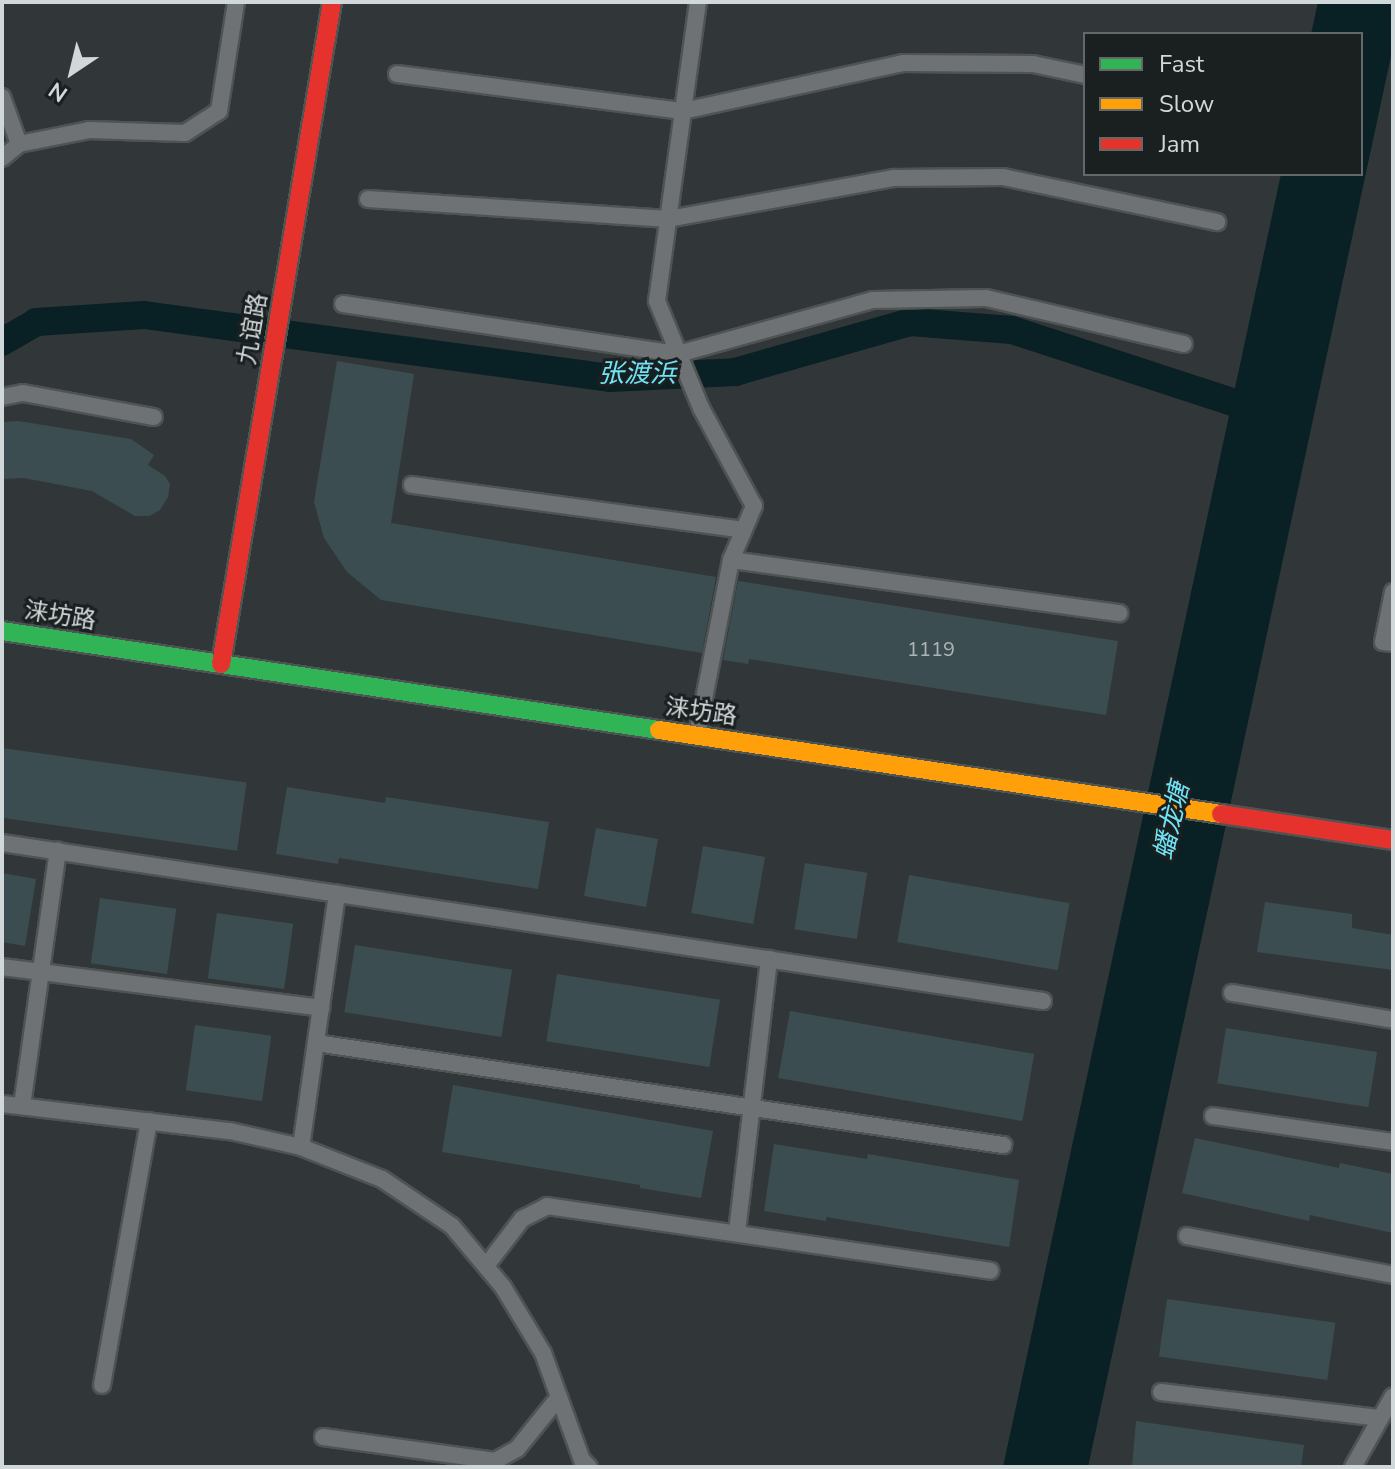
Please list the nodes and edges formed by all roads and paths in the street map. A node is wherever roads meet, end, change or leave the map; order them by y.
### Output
1 (236, 2) edge
2 (332, 2) edge
3 (698, 2) edge
4 (397, 74) dead end
5 (1083, 75) edge
6 (2, 97) edge
7 (683, 111) junction
8 (19, 144) junction
9 (2, 158) edge
10 (368, 199) dead end
11 (668, 219) junction
12 (1217, 222) dead end
13 (343, 304) dead end
14 (1184, 344) dead end
15 (678, 354) junction
16 (2, 397) edge
17 (154, 417) dead end
18 (412, 485) dead end
19 (743, 530) junction
20 (731, 560) junction
21 (1393, 592) edge
22 (1119, 613) dead end
23 (2, 631) edge
24 (1393, 643) edge
25 (221, 664) junction
26 (697, 735) junction
27 (1393, 840) edge
28 (2, 843) edge
29 (58, 851) junction
30 (337, 894) junction
31 (769, 959) junction
32 (2, 967) edge
33 (41, 972) junction
34 (1232, 993) dead end
35 (1043, 1001) dead end
36 (321, 1008) junction
37 (1393, 1020) edge
38 (316, 1043) junction
39 (2, 1104) edge
40 (22, 1106) junction
41 (751, 1108) junction
42 (1213, 1116) dead end
43 (149, 1121) junction
44 (1393, 1142) edge
45 (1003, 1145) dead end
46 (301, 1147) junction
47 (737, 1232) junction
48 (1187, 1236) dead end
49 (486, 1266) junction
50 (990, 1271) dead end
51 (1393, 1275) edge
52 (102, 1385) dead end
53 (1161, 1392) dead end
54 (1393, 1396) edge
55 (559, 1397) junction
56 (1378, 1418) junction
57 (323, 1437) dead end
58 (1355, 1464) edge
59 (589, 1467) edge

1 - 8 lane
2 - 25 street, 九谊路
3 - 7 lane
4 - 7 lane
5 - 7 lane
6 - 8 lane
7 - 11 lane
8 - 9 lane
10 - 11 lane
11 - 12 lane
11 - 15 lane
13 - 15 lane
14 - 15 lane
15 - 19 lane
16 - 17 lane
18 - 19 lane
19 - 20 lane
20 - 22 lane
20 - 26 lane
21 - 24 lane
23 - 25 street, 涞坊路
25 - 26 street, 涞坊路
26 - 27 street, 涞坊路
28 - 29 lane
29 - 30 lane
29 - 33 lane
30 - 31 lane
30 - 36 lane
31 - 35 lane
31 - 41 lane
32 - 33 lane
33 - 36 lane
33 - 40 lane
34 - 37 lane
36 - 38 lane
38 - 41 lane
38 - 46 lane
39 - 40 lane
40 - 43 lane
41 - 45 lane
41 - 47 lane
42 - 44 lane
43 - 46 lane
43 - 52 lane
46 - 49 lane
47 - 49 lane
47 - 50 lane
48 - 51 lane
49 - 55 lane
53 - 56 lane
54 - 56 lane
55 - 57 lane
55 - 59 lane
56 - 58 lane

